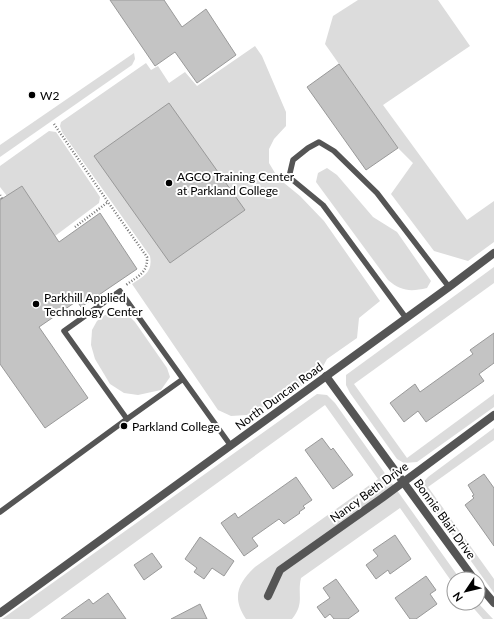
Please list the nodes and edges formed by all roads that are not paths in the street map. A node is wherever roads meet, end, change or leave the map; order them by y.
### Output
1 (494, 253) edge
2 (449, 287) junction
3 (406, 318) junction
4 (326, 376) junction
5 (183, 379) junction
6 (494, 415) edge
7 (127, 419) junction
8 (231, 446) junction
9 (404, 482) junction
10 (0, 512) edge
11 (468, 571) edge
12 (486, 594) edge
13 (268, 596) dead end
14 (494, 603) edge
15 (0, 614) edge

1 - 2 street, North Duncan Road
2 - 3 street, North Duncan Road
2 - 3 lane
3 - 4 street, North Duncan Road
4 - 8 street, North Duncan Road
4 - 9 street, Bonnie Blair Drive
5 - 7 lane
5 - 7 lane
5 - 8 lane
6 - 9 street, Nancy Beth Drive
7 - 10 lane
8 - 15 street, North Duncan Road
9 - 11 street, Bonnie Blair Drive
9 - 13 street, Nancy Beth Drive
12 - 14 street

